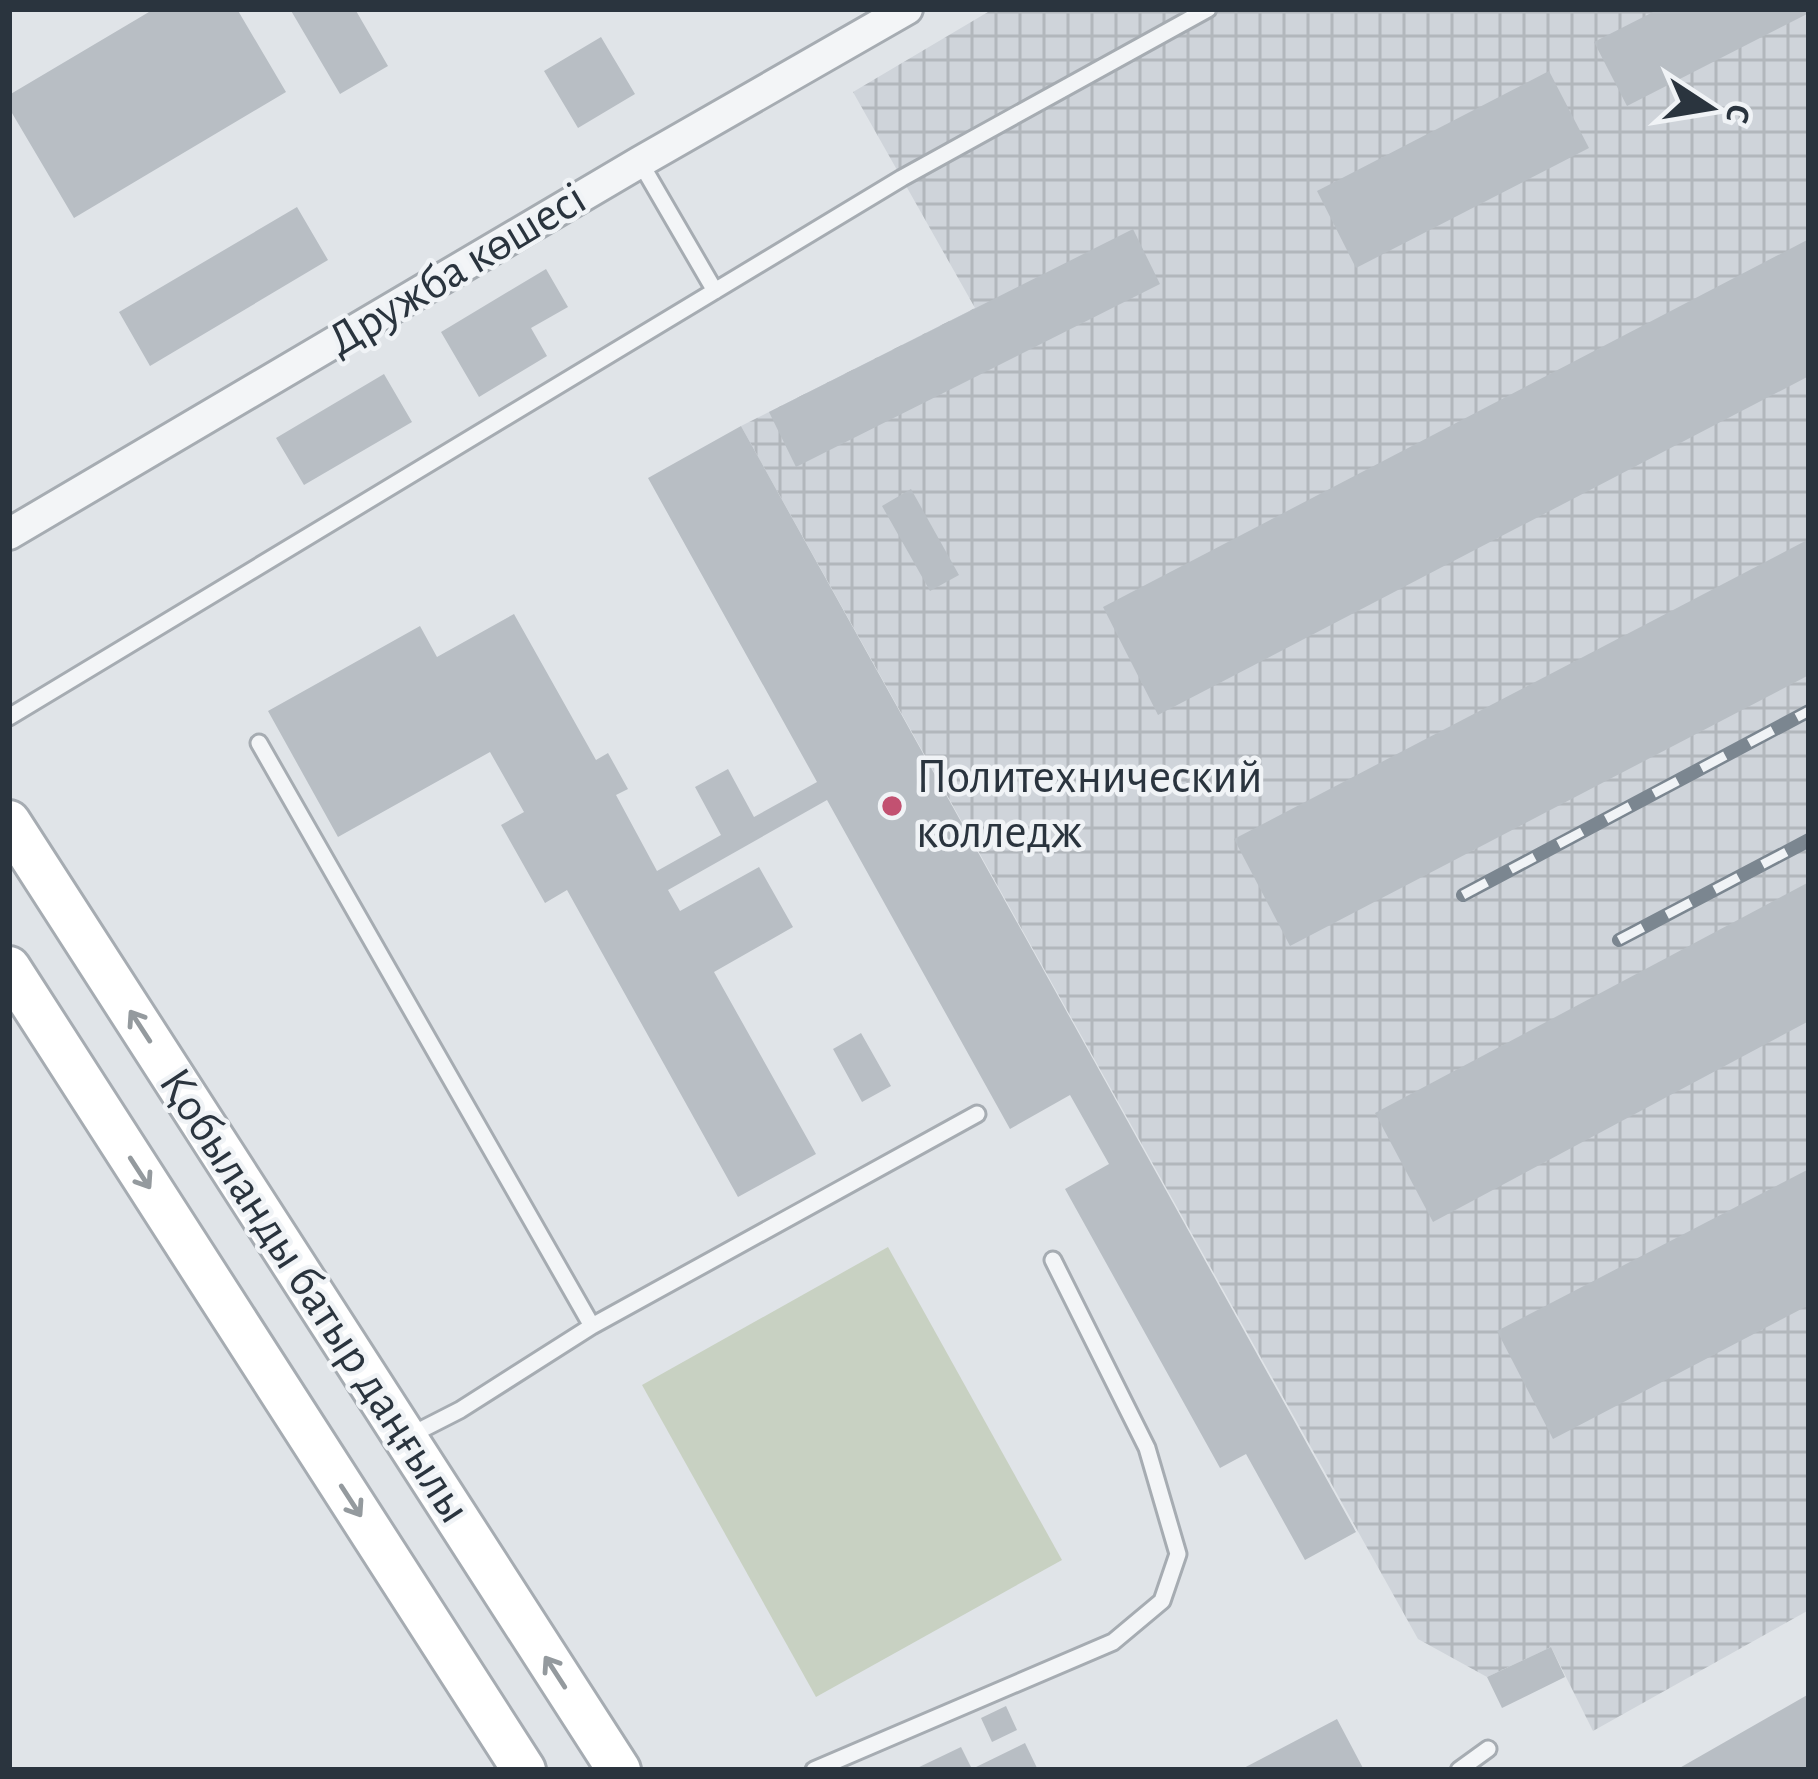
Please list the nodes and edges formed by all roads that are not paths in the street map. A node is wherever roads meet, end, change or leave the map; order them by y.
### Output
1 (907, 9) edge
2 (1208, 9) edge
3 (640, 161) junction
4 (715, 291) junction
5 (9, 534) edge
6 (9, 717) edge
7 (259, 743) dead end
8 (9, 822) edge
9 (9, 968) edge
10 (977, 1114) dead end
11 (1053, 1260) dead end
12 (592, 1326) junction
13 (405, 1438) junction
14 (1488, 1749) dead end
15 (524, 1770) edge
16 (619, 1770) edge
17 (814, 1770) edge
18 (1459, 1770) edge

1 - 3 street, Дружба көшесі
2 - 4 lane
3 - 4 lane
3 - 5 street, Дружба көшесі
4 - 6 lane
7 - 12 lane
13 -> 8 main road, Қобыланды батыр даңғылы
9 -> 15 main road, Қобыланды батыр даңғылы
10 - 12 lane
11 - 17 lane
12 - 13 lane
16 -> 13 main road, Қобыланды батыр даңғылы
14 - 18 lane

